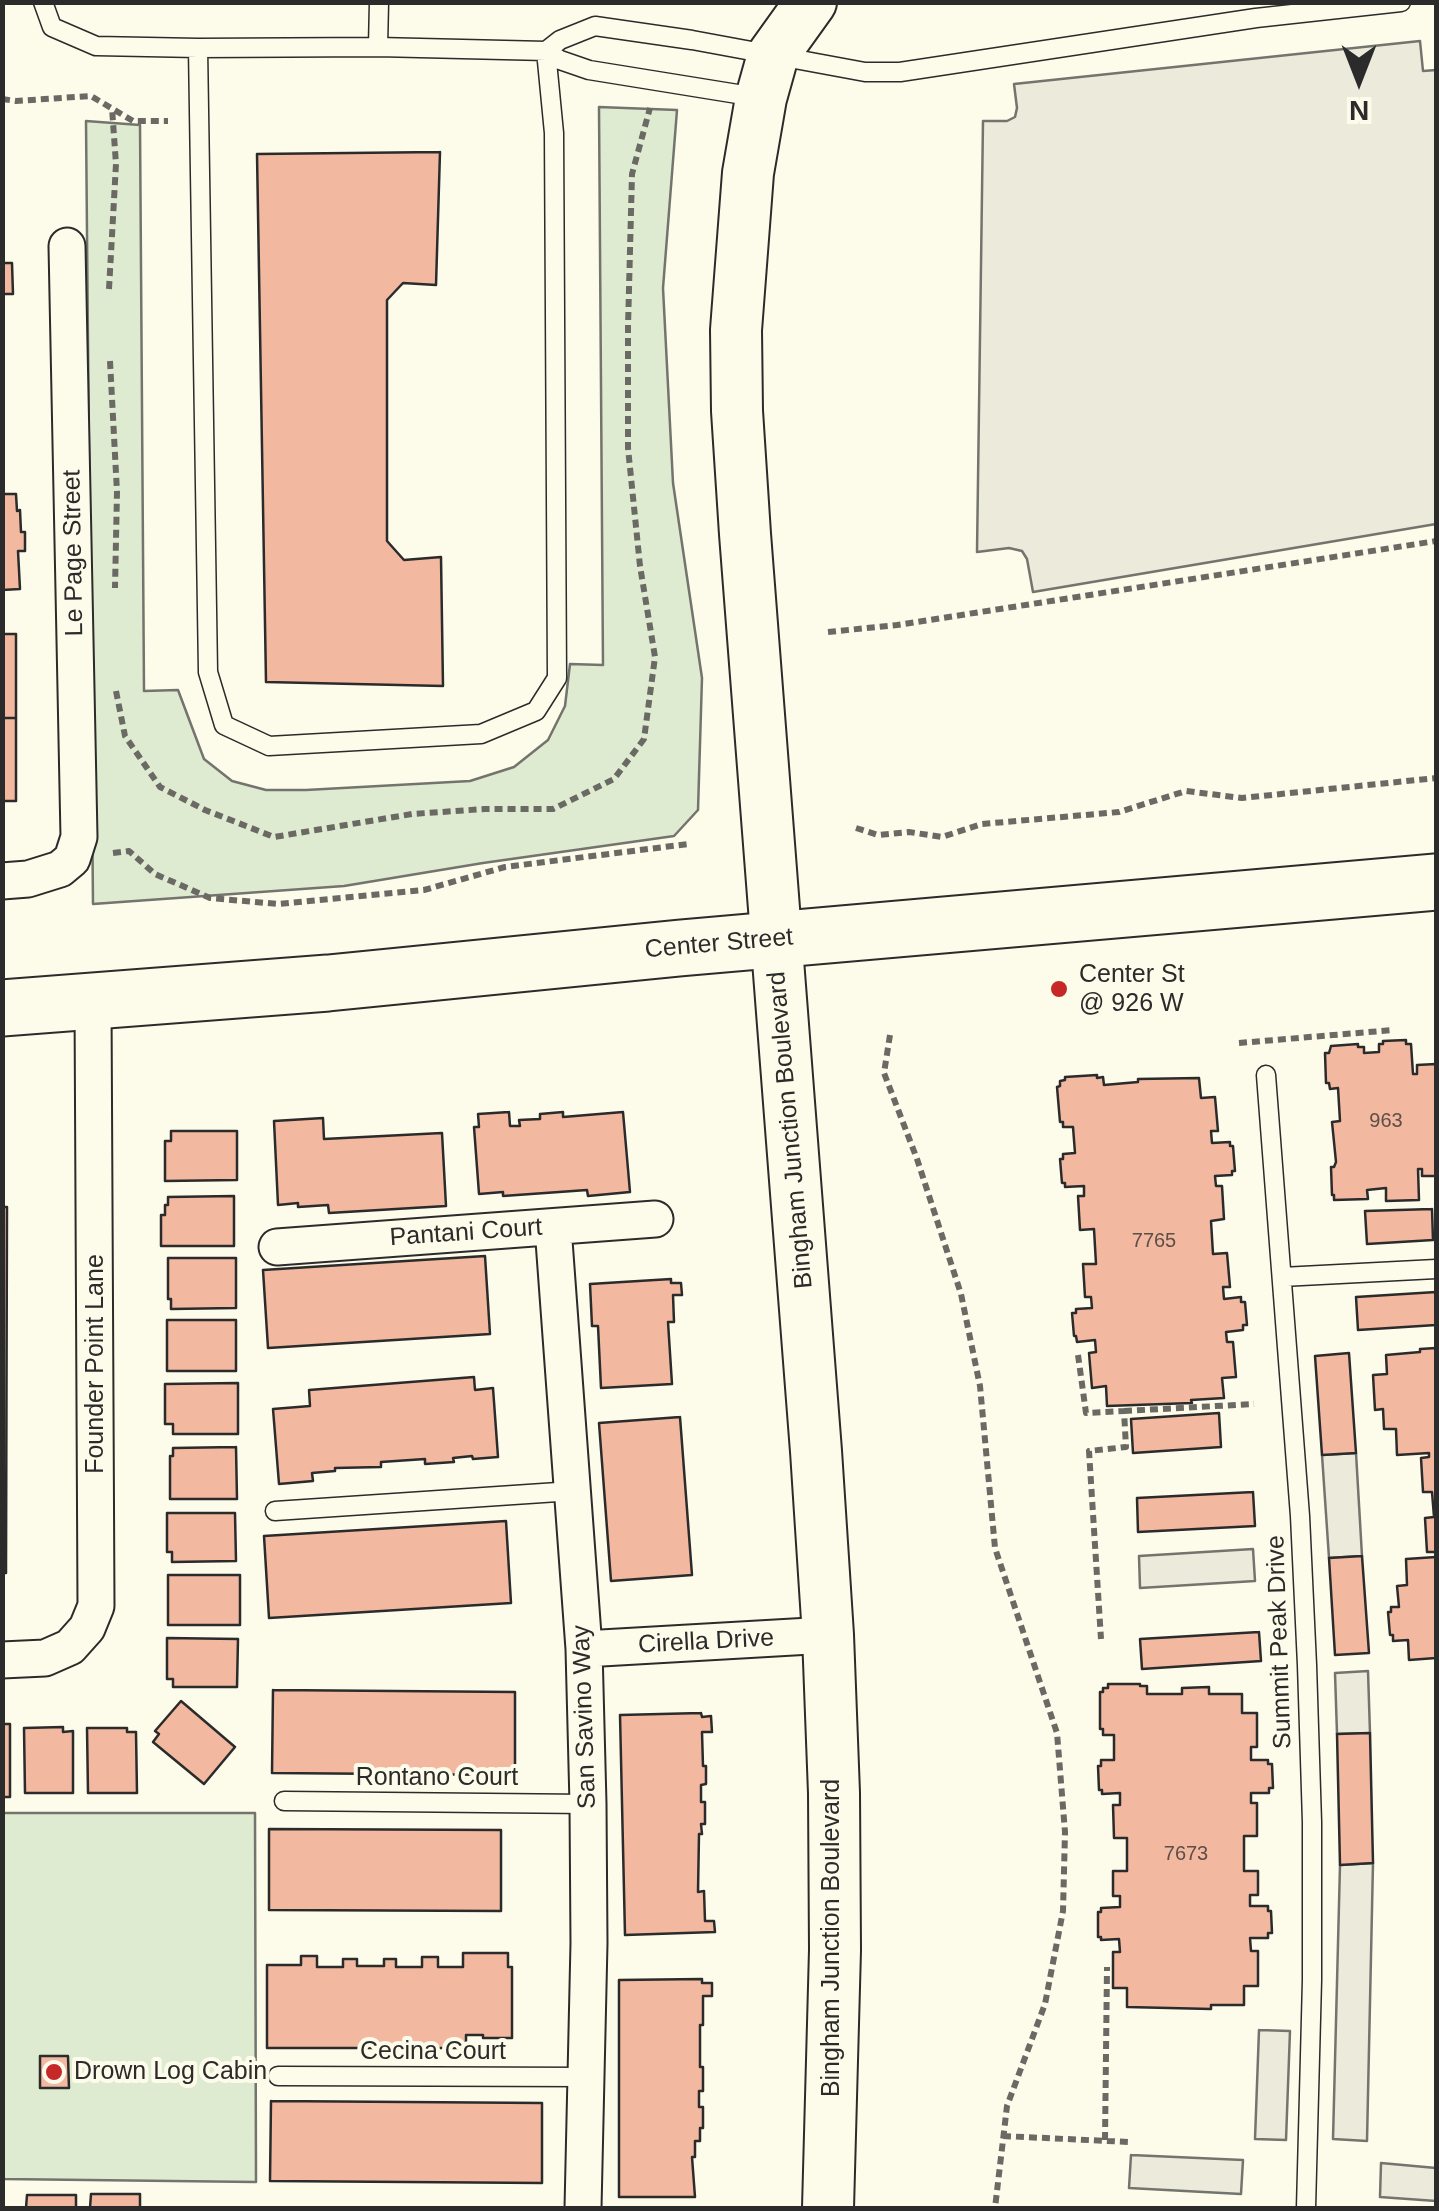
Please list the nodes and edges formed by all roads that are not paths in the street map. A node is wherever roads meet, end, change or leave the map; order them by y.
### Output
1 (43, 2) edge
2 (379, 2) edge
3 (759, 2) edge
4 (810, 2) edge
5 (1401, 2) edge
6 (378, 47) junction
7 (198, 48) junction
8 (546, 51) junction
9 (767, 76) junction
10 (67, 246) dead end
11 (2, 881) edge
12 (1436, 882) edge
13 (775, 939) junction
14 (93, 1002) junction
15 (2, 1008) edge
16 (1266, 1075) dead end
17 (655, 1219) dead end
18 (553, 1227) junction
19 (277, 1247) dead end
20 (1436, 1268) edge
21 (1282, 1277) junction
22 (573, 1491) junction
23 (275, 1511) dead end
24 (828, 1635) junction
25 (584, 1649) junction
26 (2, 1660) edge
27 (284, 1801) dead end
28 (588, 1804) junction
29 (278, 2076) dead end
30 (588, 2078) junction
31 (582, 2208) edge
32 (828, 2208) edge
33 (1306, 2208) edge

1 - 7 lane
2 - 6 lane
3 - 9 main road, Bingham Junction Boulevard
4 - 9 main road, Bingham Junction Boulevard
5 - 9 lane
6 - 7 lane
6 - 8 lane
7 - 8 lane
8 - 9 lane
8 - 9 lane
9 - 13 main road, Bingham Junction Boulevard
10 - 11 street, Le Page Street
12 - 13 main road, Center Street
13 - 14 main road, Center Street
13 - 24 main road, Bingham Junction Boulevard
14 - 15 main road, Center Street
14 - 26 street, Founder Point Lane
16 - 21 lane, Summit Peak Drive
17 - 18 street, Pantani Court
18 - 19 street, Pantani Court
18 - 22 street, San Savino Way
20 - 21 lane
21 - 33 lane, Summit Peak Drive
22 - 23 lane
22 - 25 street, San Savino Way
24 - 25 street, Cirella Drive
24 - 32 main road, Bingham Junction Boulevard
25 - 28 street, San Savino Way
27 - 28 lane, Rontano Court
28 - 30 street, San Savino Way
29 - 30 lane, Cecina Court
30 - 31 street, San Savino Way

